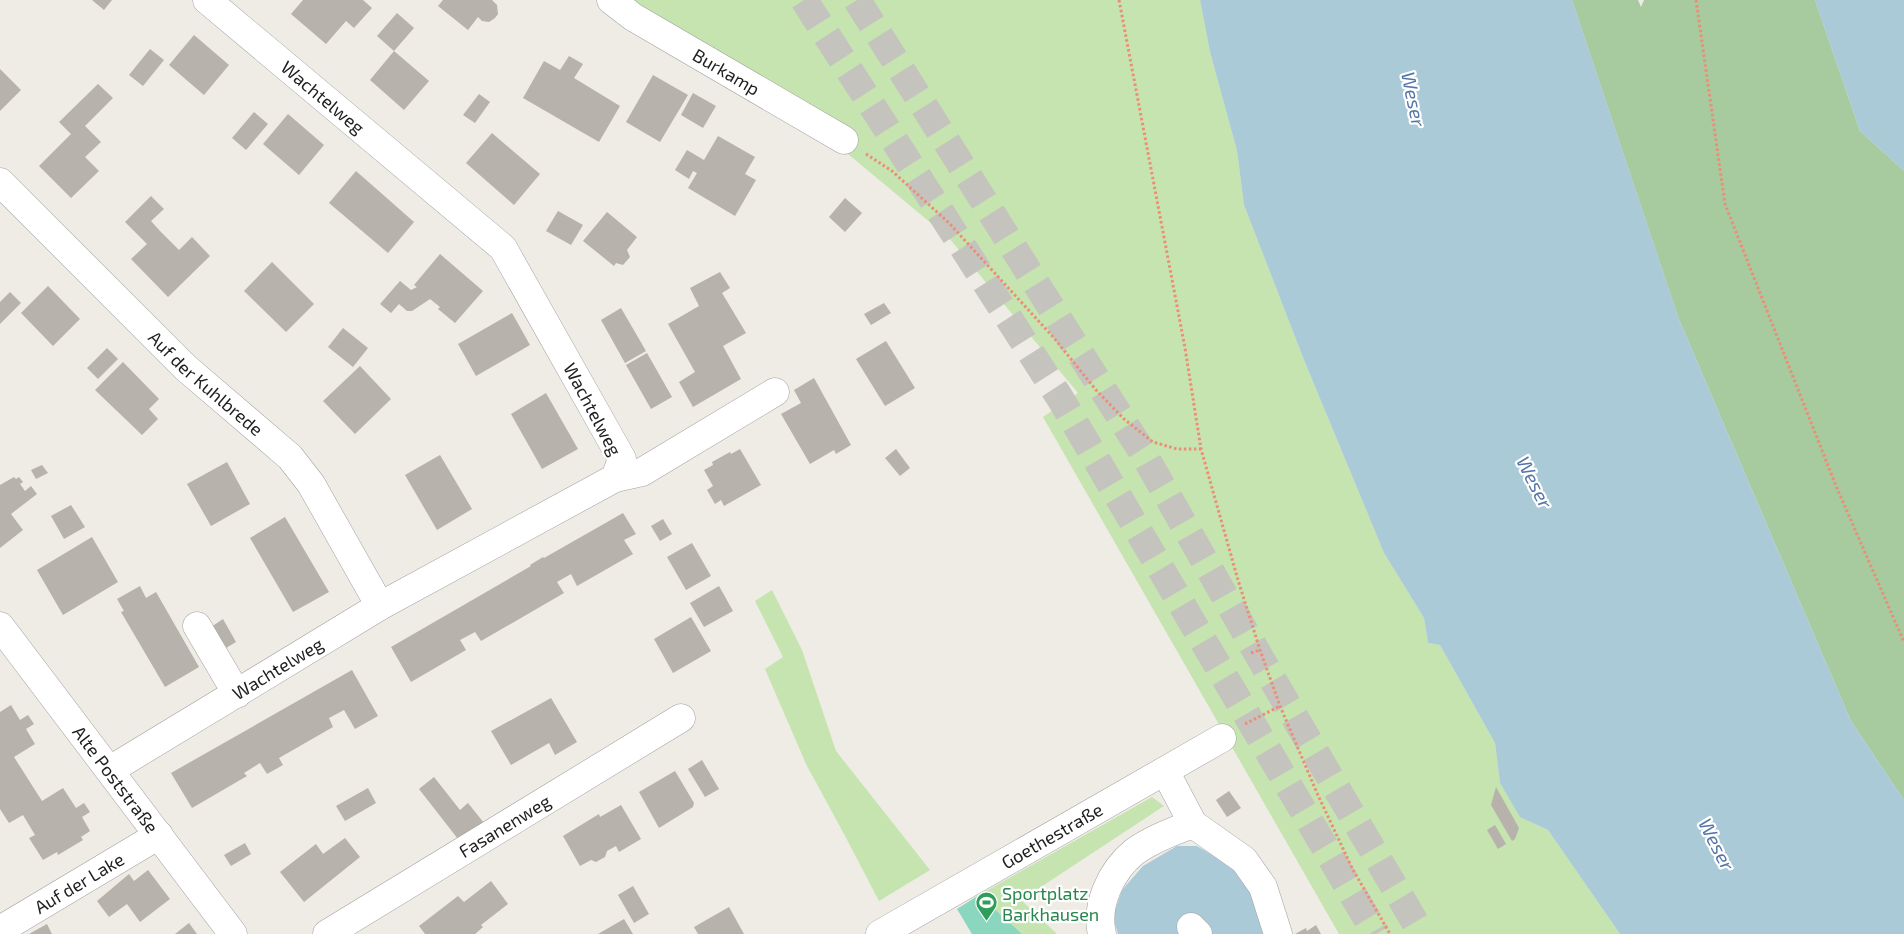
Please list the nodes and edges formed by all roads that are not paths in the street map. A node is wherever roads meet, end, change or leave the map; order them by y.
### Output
1 (207, 0) edge
2 (611, 0) edge
3 (844, 140) road end
4 (0, 182) edge
5 (775, 392) dead end
6 (615, 478) junction
7 (380, 606) junction
8 (0, 626) edge
9 (197, 626) dead end
10 (237, 694) junction
11 (681, 718) dead end
12 (1222, 738) road end
13 (110, 770) junction
14 (1165, 771) junction
15 (1193, 824) junction
16 (159, 835) junction
17 (0, 930) edge
18 (234, 934) edge
19 (327, 934) edge
20 (880, 934) edge
21 (1102, 934) edge
22 (1278, 934) edge

1 - 6 street, Wachtelweg
2 - 3 street, Burkamp
4 - 7 street, Auf der Kuhlbrede
5 - 6 street
6 - 7 street, Wachtelweg
7 - 10 street, Wachtelweg
8 - 13 street, Alte Poststraße
9 - 10 street
10 - 13 street, Wachtelweg
11 - 19 street, Fasanenweg
12 - 14 street, Goethestraße
13 - 16 street, Alte Poststraße
14 - 15 street
14 - 20 street, Goethestraße
15 - 21 street
15 - 22 street
16 - 17 street, Auf der Lake
16 - 18 street, Alte Poststraße

